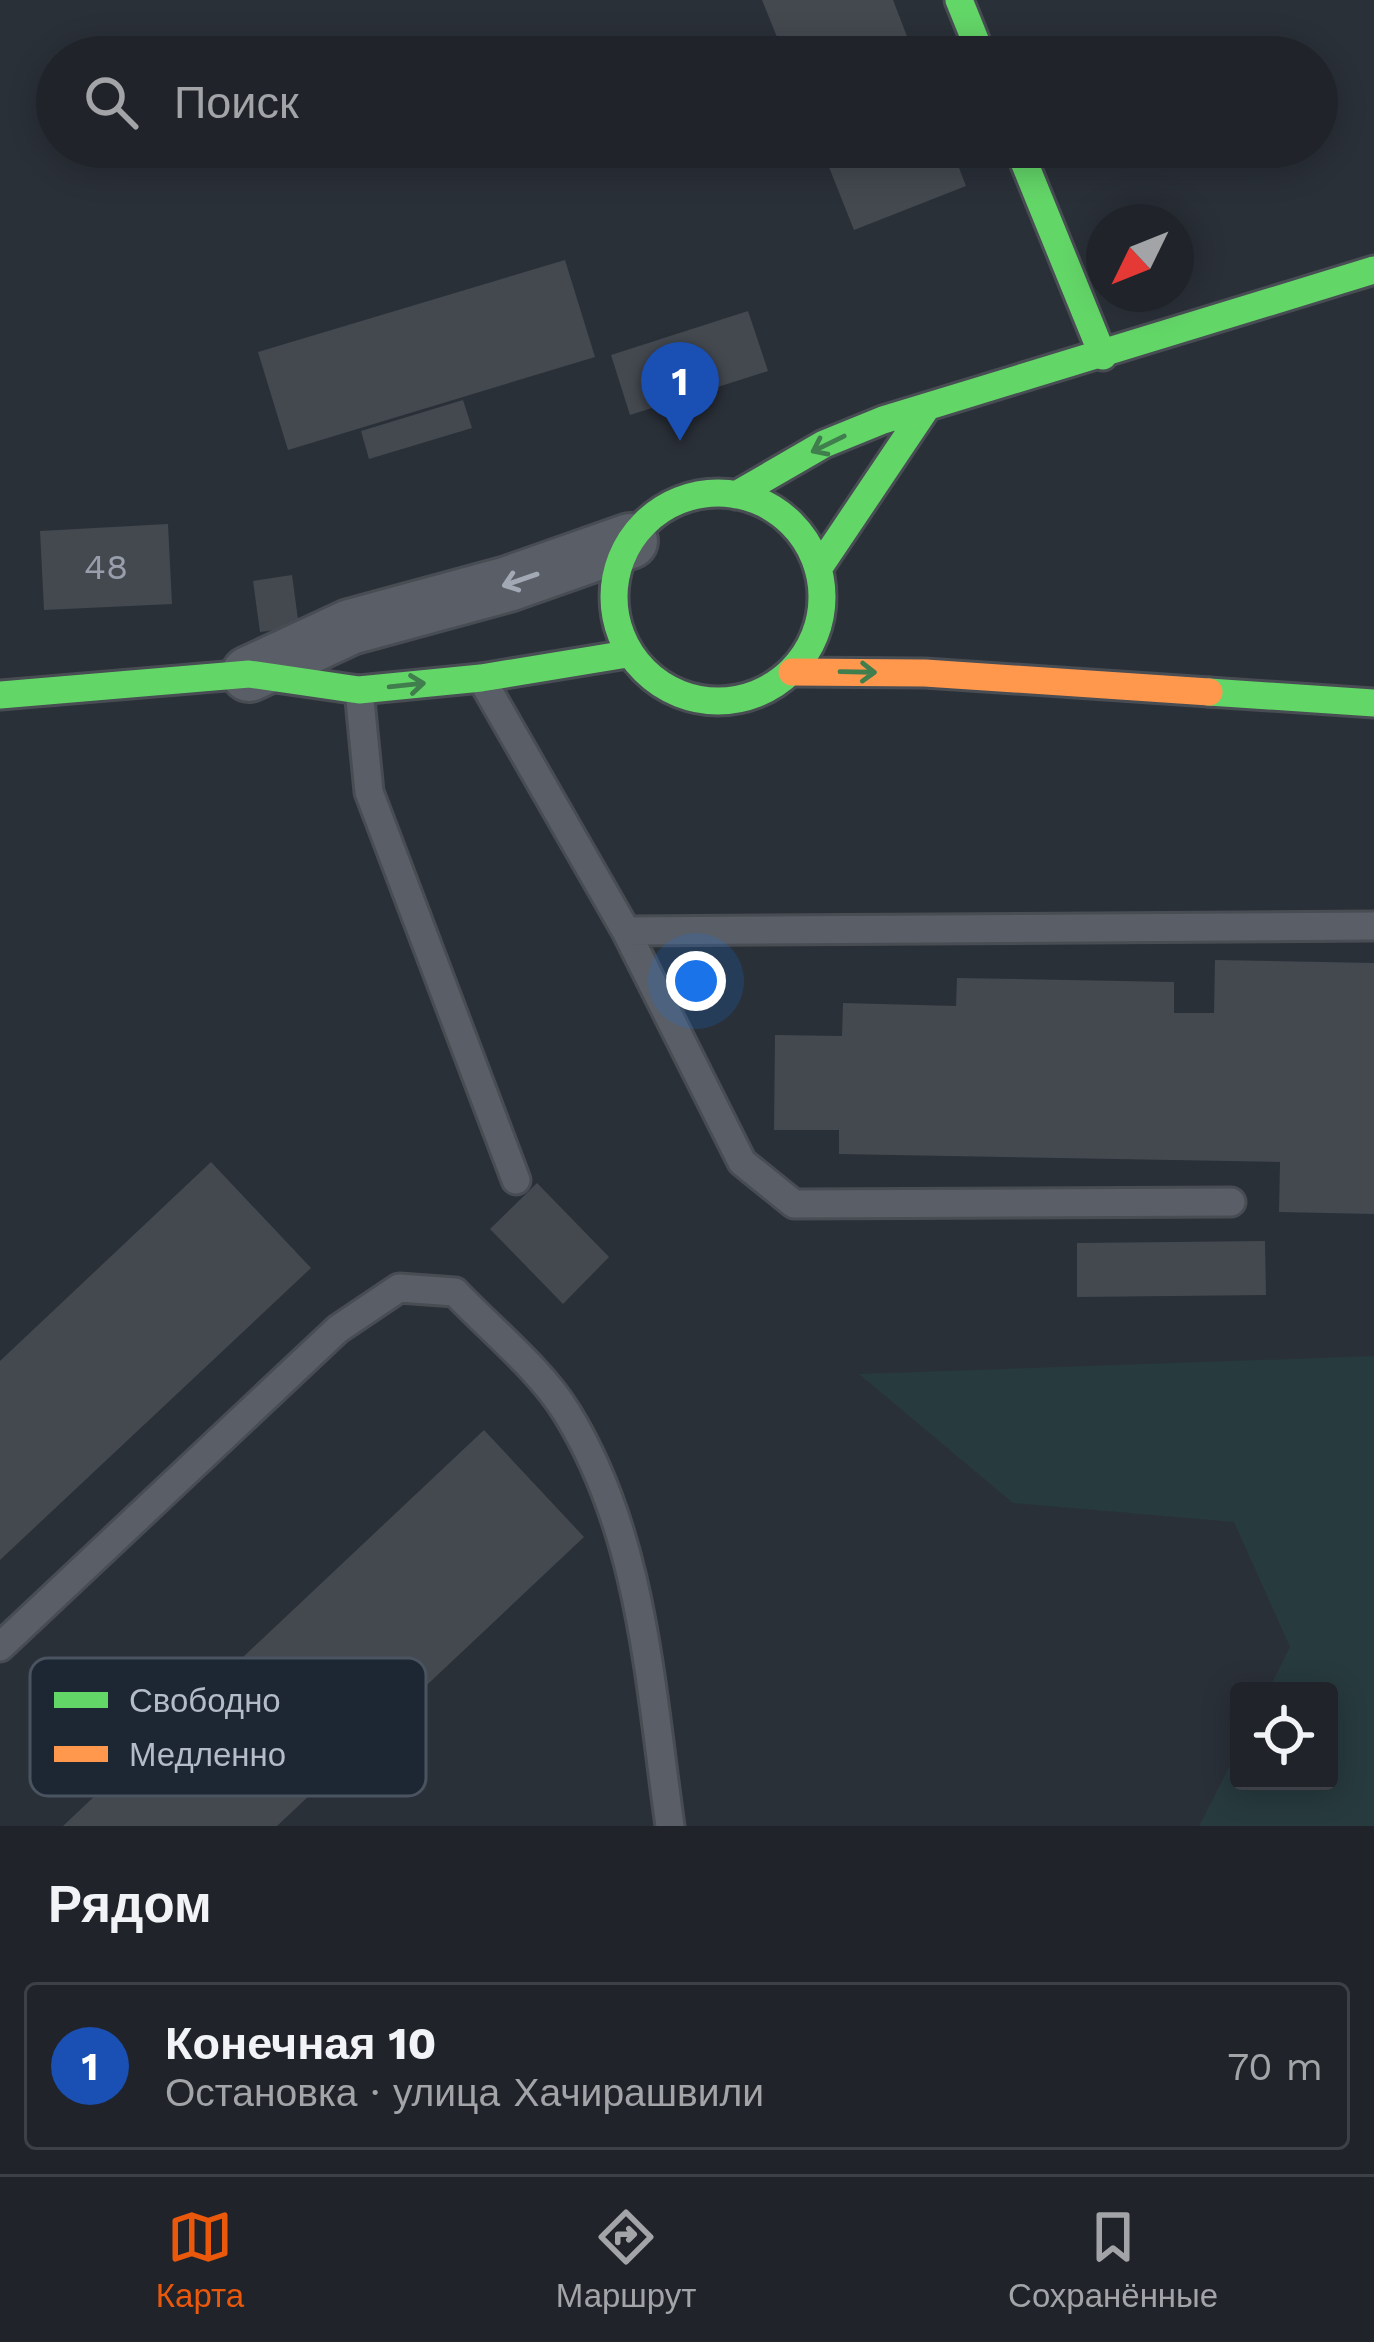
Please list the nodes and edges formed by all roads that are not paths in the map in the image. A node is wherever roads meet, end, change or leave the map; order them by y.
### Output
1 (959, 0) edge
2 (974, 36) edge
3 (1027, 168) edge
4 (1374, 270) edge
5 (1103, 356) junction
6 (927, 407) junction
7 (736, 495) junction
8 (630, 541) junction
9 (818, 569) junction
10 (884, 649) dead end
11 (627, 655) junction
12 (792, 672) junction
13 (925, 673) junction
14 (249, 674) junction
15 (481, 678) junction
16 (359, 690) junction
17 (0, 695) edge
18 (1374, 703) edge
19 (1374, 926) edge
20 (626, 931) junction
21 (516, 1180) dead end
22 (1231, 1202) dead end
23 (0, 1647) edge
24 (670, 1826) edge

1 - 2 street
3 - 5 street
4 - 5 street
5 - 6 street
6 -> 7 street
6 - 9 street
7 - 8 street
7 - 9 street
8 - 11 street
8 -> 14 street
9 - 12 street
10 - 13 street
11 - 12 street
11 - 15 street
12 -> 13 street
13 - 18 street
14 - 16 street
14 - 17 street
16 -> 15 street
15 - 20 lane
16 - 21 lane
19 - 20 lane
20 - 22 lane
23 - 24 lane

